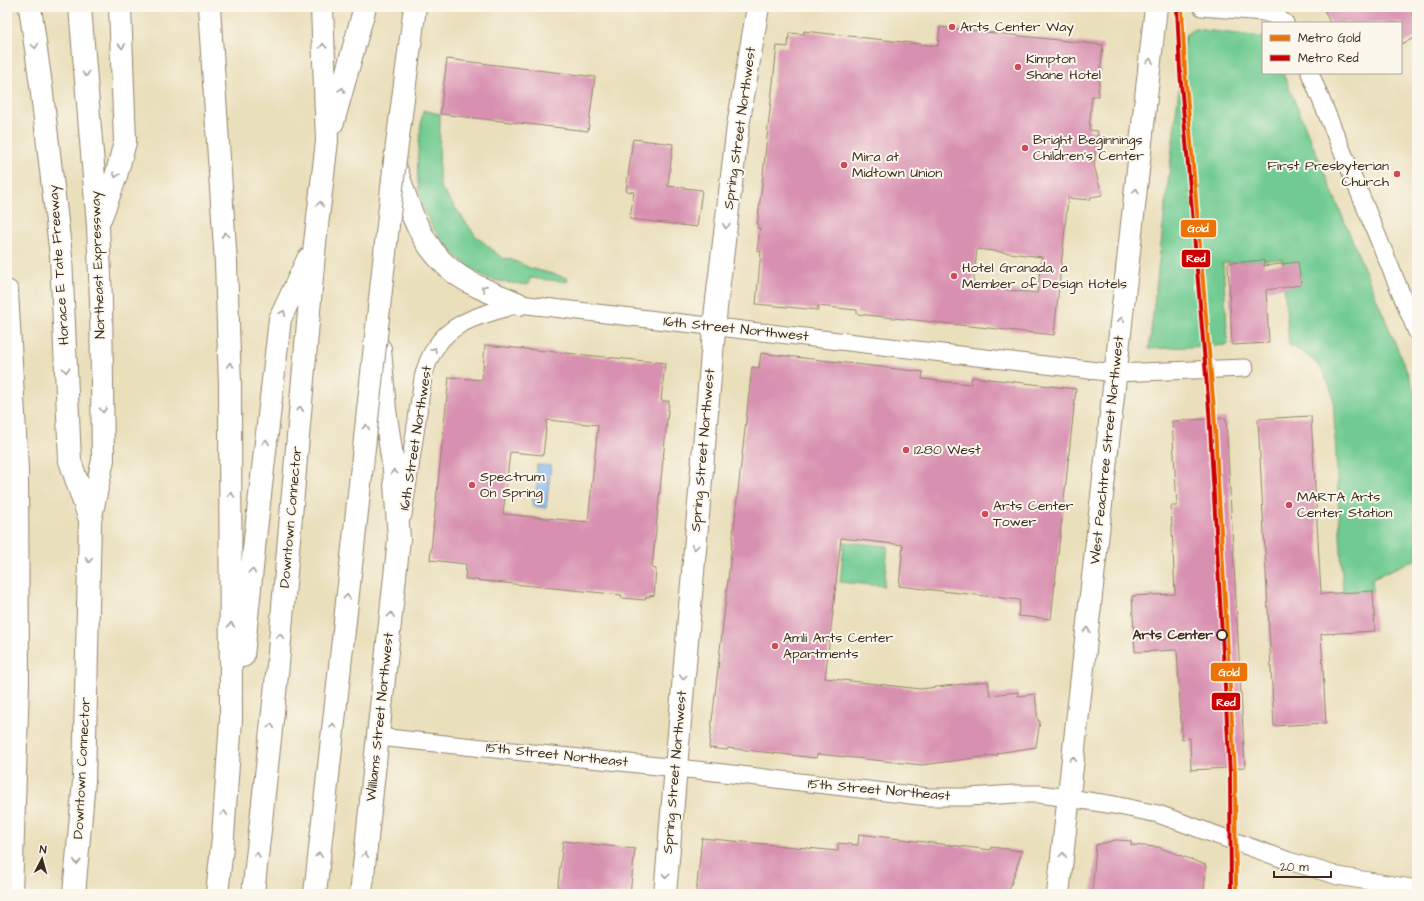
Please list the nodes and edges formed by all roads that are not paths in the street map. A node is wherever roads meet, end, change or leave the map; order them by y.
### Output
1 (30, 7) edge
2 (80, 7) edge
3 (120, 7) edge
4 (209, 7) edge
5 (322, 7) edge
6 (365, 7) edge
7 (407, 7) edge
8 (415, 7) edge
9 (758, 7) edge
10 (1156, 7) edge
11 (1202, 7) edge
12 (1284, 22) edge
13 (1310, 74) edge
14 (327, 141) junction
15 (391, 149) junction
16 (98, 226) junction
17 (315, 243) junction
18 (7, 291) edge
19 (519, 304) junction
20 (714, 327) junction
21 (1417, 332) edge
22 (1245, 368) dead end
23 (1115, 372) junction
24 (90, 521) junction
25 (399, 539) junction
26 (231, 720) junction
27 (378, 737) junction
28 (675, 768) junction
29 (1069, 798) junction
30 (1417, 889) edge
31 (11, 894) edge
32 (74, 894) edge
33 (217, 894) edge
34 (252, 894) edge
35 (315, 894) edge
36 (361, 894) edge
37 (665, 894) edge
38 (1058, 894) edge

1 -> 24 main road, Horace E Tate Freeway
2 -> 16 main road, Northeast Expressway
3 -> 16 main road
26 -> 4 main road
14 -> 5 main road
14 -> 6 main road
7 - 15 main road, Williams Street Northwest
35 -> 8 main road, bridge
9 -> 20 main road, Spring Street Northwest
23 -> 10 main road, West Peachtree Street Northwest
11 - 12 street
13 - 21 street
17 -> 14 main road, Downtown Connector
19 -> 15 main road
25 -> 15 main road, Williams Street Northwest
16 -> 24 main road, Northeast Expressway
26 -> 17 main road
34 -> 17 main road, Downtown Connector
18 - 31 main road
19 - 20 street, 16th Street Northwest
25 -> 19 street, 16th Street Northwest
20 - 23 street, 16th Street Northwest
20 -> 28 main road, Spring Street Northwest
22 - 23 street, 16th Street Northwest
29 -> 23 main road, West Peachtree Street Northwest
24 -> 32 main road, Downtown Connector
27 -> 25 main road, Williams Street Northwest
33 -> 26 main road
27 - 28 street, 15th Street Northeast
36 -> 27 main road, Williams Street Northwest
28 - 29 street, 15th Street Northeast
28 -> 37 main road, Spring Street Northwest
29 - 30 street, 15th Street Northeast
38 -> 29 main road, West Peachtree Street Northwest

